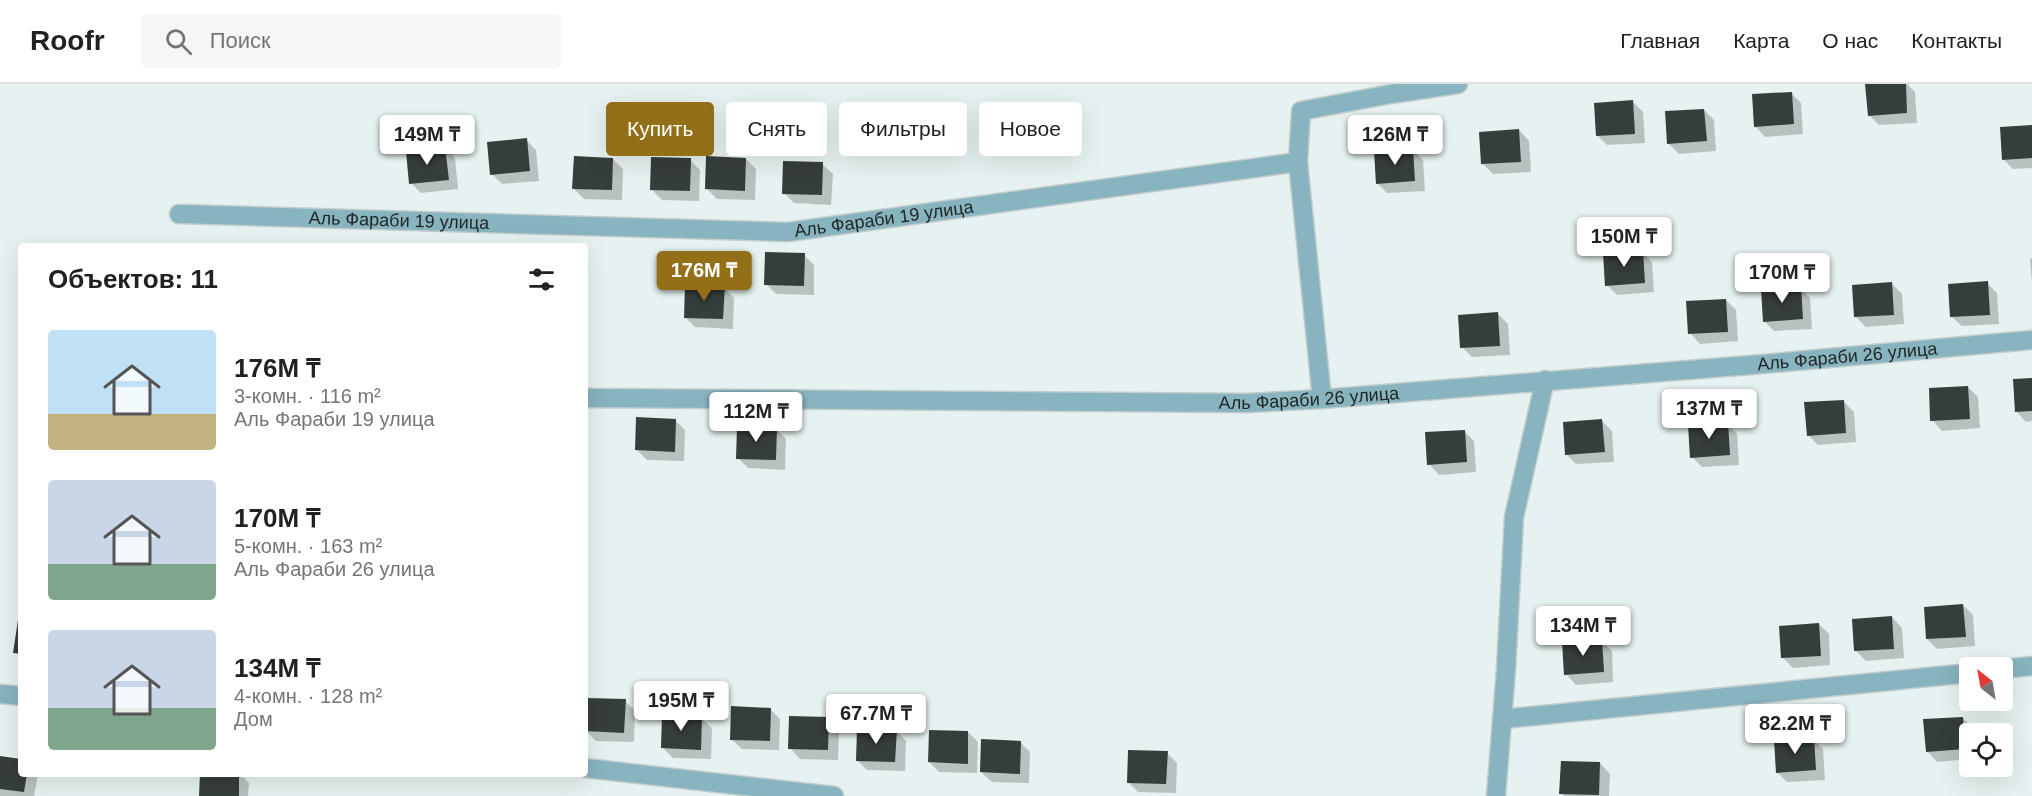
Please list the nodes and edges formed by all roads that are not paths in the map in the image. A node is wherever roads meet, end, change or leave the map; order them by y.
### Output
1 (1458, 84) edge
2 (1298, 162) junction
3 (179, 214) dead end
4 (2032, 340) edge
5 (1545, 380) junction
6 (588, 398) edge
7 (1322, 399) junction
8 (2032, 666) edge
9 (2013, 668) edge
10 (1959, 674) edge
11 (0, 694) edge
12 (18, 696) edge
13 (1502, 719) junction
14 (588, 768) edge
15 (834, 796) edge
16 (1496, 796) edge

1 - 2 street
2 - 3 street, Аль Фараби 19 улица
2 - 7 street
4 - 5 street, Аль Фараби 26 улица
5 - 7 street, Аль Фараби 26 улица
5 - 13 street
6 - 7 street, Аль Фараби 26 улица
8 - 9 street
10 - 13 street
11 - 12 street
13 - 16 street
14 - 15 street

